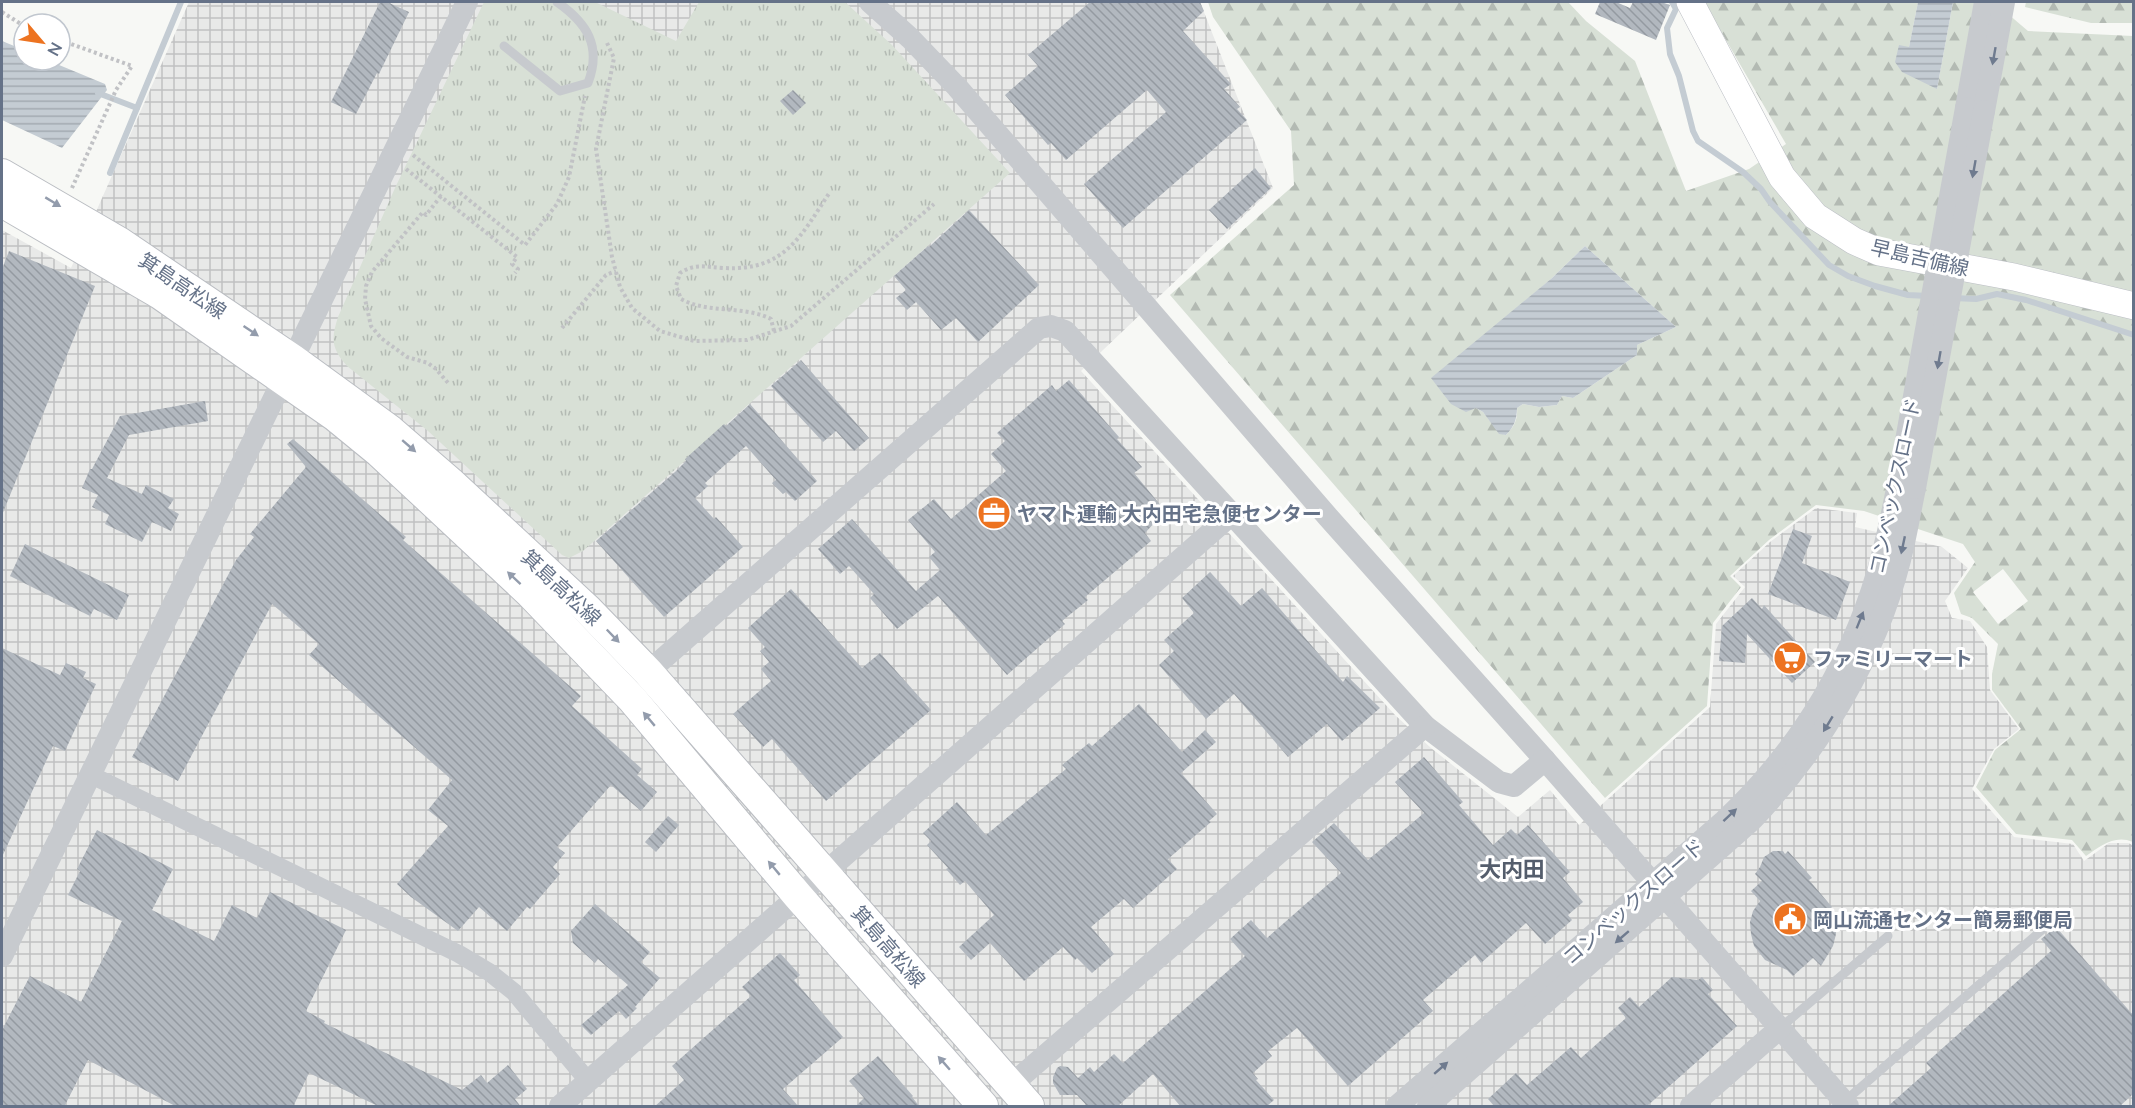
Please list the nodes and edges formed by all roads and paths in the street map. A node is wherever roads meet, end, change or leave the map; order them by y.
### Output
1 (467, 2) edge
2 (557, 2) edge
3 (870, 2) edge
4 (1690, 2) edge
5 (1985, 2) edge
6 (2004, 2) edge
7 (603, 36) dead end
8 (72, 44) edge
9 (504, 46) dead end
10 (588, 83) junction
11 (1975, 109) junction
12 (408, 151) dead end
13 (401, 165) dead end
14 (2, 174) edge
15 (830, 192) dead end
16 (441, 196) junction
17 (2, 202) edge
18 (934, 204) dead end
19 (62, 208) junction
20 (616, 271) junction
21 (515, 273) dead end
22 (2133, 306) edge
23 (562, 328) dead end
24 (774, 331) junction
25 (287, 369) junction
26 (449, 384) dead end
27 (1232, 514) junction
28 (648, 672) junction
29 (1425, 726) junction
30 (1545, 760) junction
31 (91, 775) junction
32 (825, 873) junction
33 (1659, 890) junction
34 (798, 896) junction
35 (2058, 916) dead end
36 (1888, 936) dead end
37 (2, 956) edge
38 (1779, 1028) junction
39 (589, 1082) junction
40 (1020, 1096) edge
41 (1846, 1104) edge
42 (560, 1107) edge
43 (983, 1107) edge
44 (1397, 1107) edge
45 (1428, 1107) edge
46 (1691, 1107) edge

1 - 25 street
2 - 10 lane
3 - 30 street
4 - 22 main road, 早島吉備線
5 - 11 street, コンベックスロード
6 -> 11 street, コンベックスロード
7 - 20 path
8 - 19 path
9 - 10 lane
10 - 12 path
11 - 33 street, コンベックスロード, bridge
13 - 16 path
14 -> 19 main road, 箕島高松線
15 - 24 path
16 - 21 path
16 - 26 path
17 - 25 main road, 箕島高松線
18 - 24 path
19 -> 25 main road, 箕島高松線
20 - 23 path
20 - 24 path
25 -> 28 main road, 箕島高松線
25 - 31 street
34 -> 25 main road, 箕島高松線
27 - 28 street
27 - 29 street
27 - 32 street
28 - 32 main road, 箕島高松線
29 - 30 street
29 - 40 street
30 - 33 street
31 - 37 street
31 - 39 street
32 - 34 street
32 - 40 main road, 箕島高松線
33 - 38 street
44 -> 33 street, コンベックスロード
33 -> 45 street, コンベックスロード
34 - 39 street
43 -> 34 main road, 箕島高松線
35 - 41 lane
36 - 38 lane
38 - 41 street
38 - 46 street
39 - 42 street

